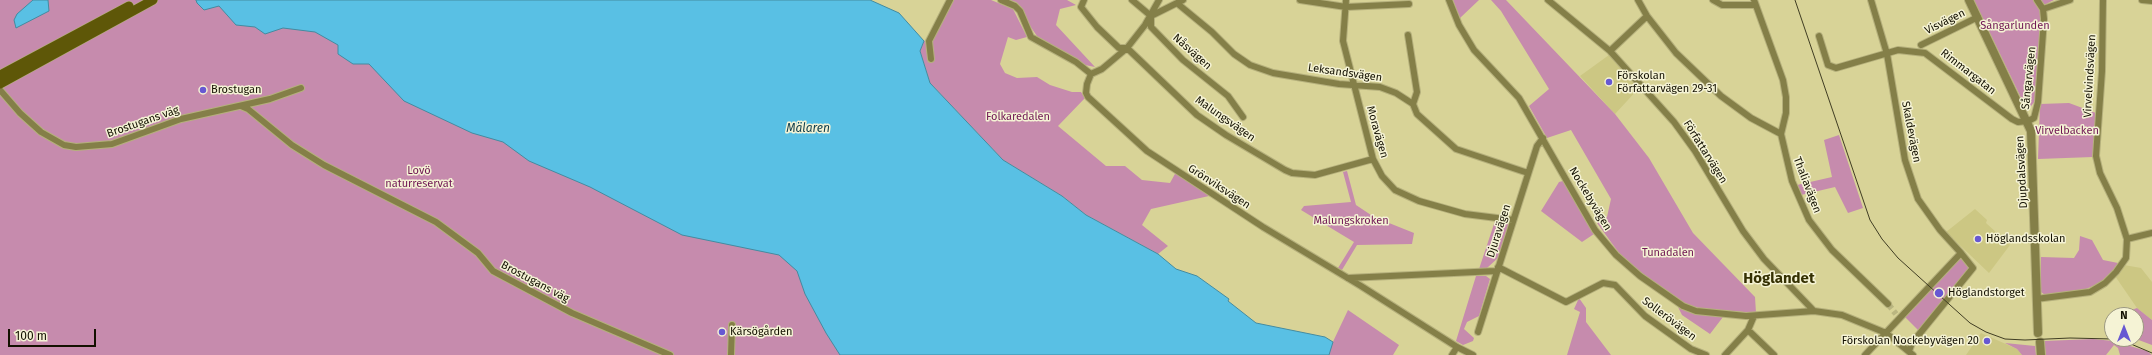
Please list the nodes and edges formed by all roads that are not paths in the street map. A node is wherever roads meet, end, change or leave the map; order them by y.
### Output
1 (141, 0) edge
2 (153, 0) edge
3 (950, 0) edge
4 (1001, 0) edge
5 (1084, 0) edge
6 (1132, 0) edge
7 (1159, 0) edge
8 (1300, 0) edge
9 (1346, 0) edge
10 (1449, 0) edge
11 (1548, 0) edge
12 (1638, 0) edge
13 (1713, 0) edge
14 (1871, 0) edge
15 (1970, 0) edge
16 (2037, 0) edge
17 (2070, 0) edge
18 (2103, 0) edge
19 (2142, 0) edge
20 (2152, 1) edge
21 (1181, 2) edge
22 (1755, 2) edge
23 (1387, 3) edge
24 (1409, 4) dead end
25 (1346, 7) junction
26 (2043, 9) junction
27 (1151, 16) junction
28 (1648, 16) junction
29 (1978, 17) junction
30 (1148, 26) junction
31 (1408, 35) dead end
32 (1819, 36) dead end
33 (1921, 45) dead end
34 (1127, 48) junction
35 (1610, 51) junction
36 (1887, 54) junction
37 (931, 59) dead end
38 (1091, 74) junction
39 (0, 75) edge
40 (0, 84) edge
41 (1353, 84) junction
42 (301, 88) dead end
43 (0, 90) edge
44 (1414, 104) junction
45 (241, 106) junction
46 (1242, 117) dead end
47 (2028, 121) junction
48 (1781, 134) junction
49 (1543, 138) junction
50 (1373, 159) junction
51 (1528, 173) junction
52 (1513, 220) junction
53 (2152, 233) edge
54 (2128, 239) junction
55 (1960, 253) junction
56 (1497, 269) junction
57 (1348, 278) junction
58 (2036, 298) junction
59 (1888, 304) tunnel mouth
60 (1814, 311) junction
61 (1754, 316) junction
62 (732, 325) dead end
63 (1748, 330) junction
64 (1478, 332) dead end
65 (1886, 333) junction
66 (2038, 333) dead end
67 (2040, 342) dead end
68 (1457, 347) junction
69 (1911, 353) edge
70 (670, 355) edge
71 (731, 355) edge
72 (1452, 355) edge
73 (1473, 355) edge
74 (1706, 355) edge
75 (1725, 355) edge
76 (1774, 355) edge
77 (1865, 355) edge
78 (2041, 355) edge

1 - 39 main road
2 - 40 main road
3 - 37 street
4 - 38 street
5 - 34 street, Malungsvägen
6 - 27 street
7 - 27 street
8 - 25 street
9 - 25 street, Moravägen
10 - 49 street, Nockebyvägen
11 - 35 street, Författarvägen
12 - 28 street
13 - 22 street
14 - 36 street, Skaldevägen
15 - 29 street, Djupdalsvägen
16 - 26 street
17 - 26 street
18 - 54 street, Virvelvindsvägen
19 - 20 street
21 - 27 street
21 - 41 street, Leksandsvägen
22 - 48 street, Thaliavägen
23 - 24 street
23 - 25 street
25 - 41 street, Moravägen
26 - 47 street, Sångarvägen
27 - 30 street
28 - 35 street
28 - 48 street
29 - 33 street, Visvägen
29 - 47 street, Djupdalsvägen
30 - 34 street
30 - 46 street, Nåsvägen
31 - 44 street
32 - 36 street, Rimmargatan
34 - 38 street
34 - 50 street, Malungsvägen
35 - 60 street, Författarvägen
36 - 47 street, Rimmargatan
36 - 55 street, Skaldevägen
38 - 57 street, Grönviksvägen
41 - 44 street, Leksandsvägen
41 - 50 street, Moravägen
42 - 45 street, Brostugans väg
43 - 45 street, Brostugans väg
44 - 51 street, Leksandsvägen
45 - 70 street, Brostugans väg
47 - 58 street, Djupdalsvägen
48 - 59 street, Thaliavägen
49 - 51 street, Djuravägen
49 - 61 street, Nockebyvägen
50 - 52 street, Moravägen
51 - 52 street, Djuravägen
52 - 56 street, Djuravägen
53 - 54 street
54 - 58 street, Virvelvindsvägen
55 - 65 street
55 - 69 street
56 - 57 street, Sollerövägen
56 - 64 street, Djuravägen
56 - 74 street, Sollerövägen
57 - 68 street, Grönviksvägen
58 - 66 street, Djupdalsvägen
60 - 61 street, Nockebyvägen
60 - 65 street, Nockebyvägen
61 - 63 street
62 - 71 street
63 - 75 street
63 - 76 street
65 - 69 street, Nockebyvägen
65 - 77 street
67 - 78 street
68 - 72 street
68 - 73 street, Grönviksvägen

